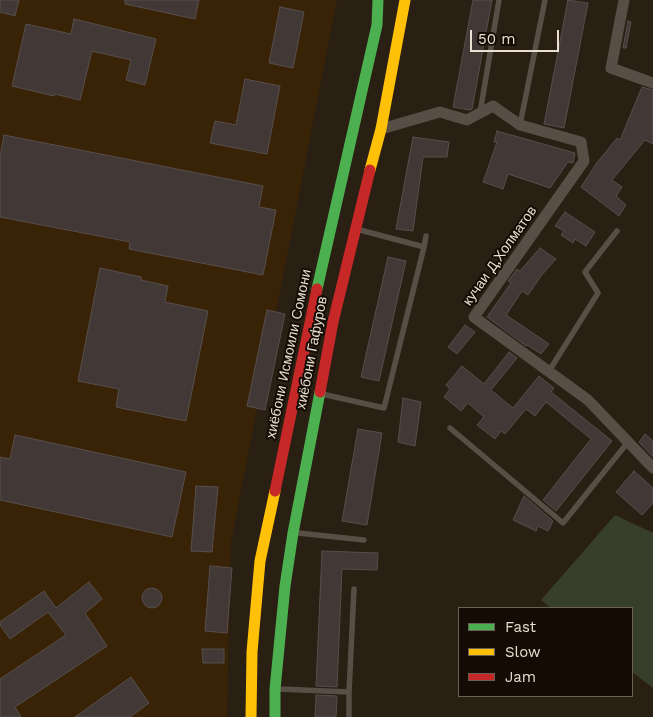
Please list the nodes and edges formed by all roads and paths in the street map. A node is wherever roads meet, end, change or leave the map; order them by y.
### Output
1 (378, 0) edge
2 (405, 0) edge
3 (499, 0) edge
4 (545, 0) edge
5 (624, 0) edge
6 (653, 83) edge
7 (480, 113) junction
8 (520, 126) junction
9 (381, 128) junction
10 (355, 229) junction
11 (617, 231) dead end
12 (426, 236) dead end
13 (424, 247) junction
14 (311, 317) junction
15 (333, 322) junction
16 (548, 371) junction
17 (319, 393) junction
18 (450, 428) dead end
19 (628, 442) junction
20 (653, 468) edge
21 (293, 533) junction
22 (364, 540) dead end
23 (354, 589) dead end
24 (274, 689) junction
25 (349, 692) junction
26 (251, 717) edge
27 (274, 717) edge
28 (349, 717) edge

1 - 14 highway, хиёбони Исмоили Сомони
2 - 9 highway, хиёбони Гафуров
3 - 7 lane
4 - 8 lane
5 - 6 street
7 - 8 street
7 - 9 street
8 - 16 street, кучаи Д,Холматов
9 - 10 highway, хиёбони Гафуров
10 - 13 lane
10 - 15 highway, хиёбони Гафуров
11 - 16 lane
12 - 13 lane
13 - 17 lane
14 - 15 highway
14 - 26 highway, хиёбони Исмоили Сомони
15 - 17 highway, хиёбони Гафуров
16 - 19 street, кучаи Д,Холматов
17 - 21 highway, хиёбони Гафуров
18 - 19 lane
19 - 20 street, кучаи Д,Холматов
21 - 22 lane
21 - 24 highway, хиёбони Гафуров
23 - 25 lane
24 - 25 lane
24 - 27 highway, хиёбони Гафуров
25 - 28 lane

